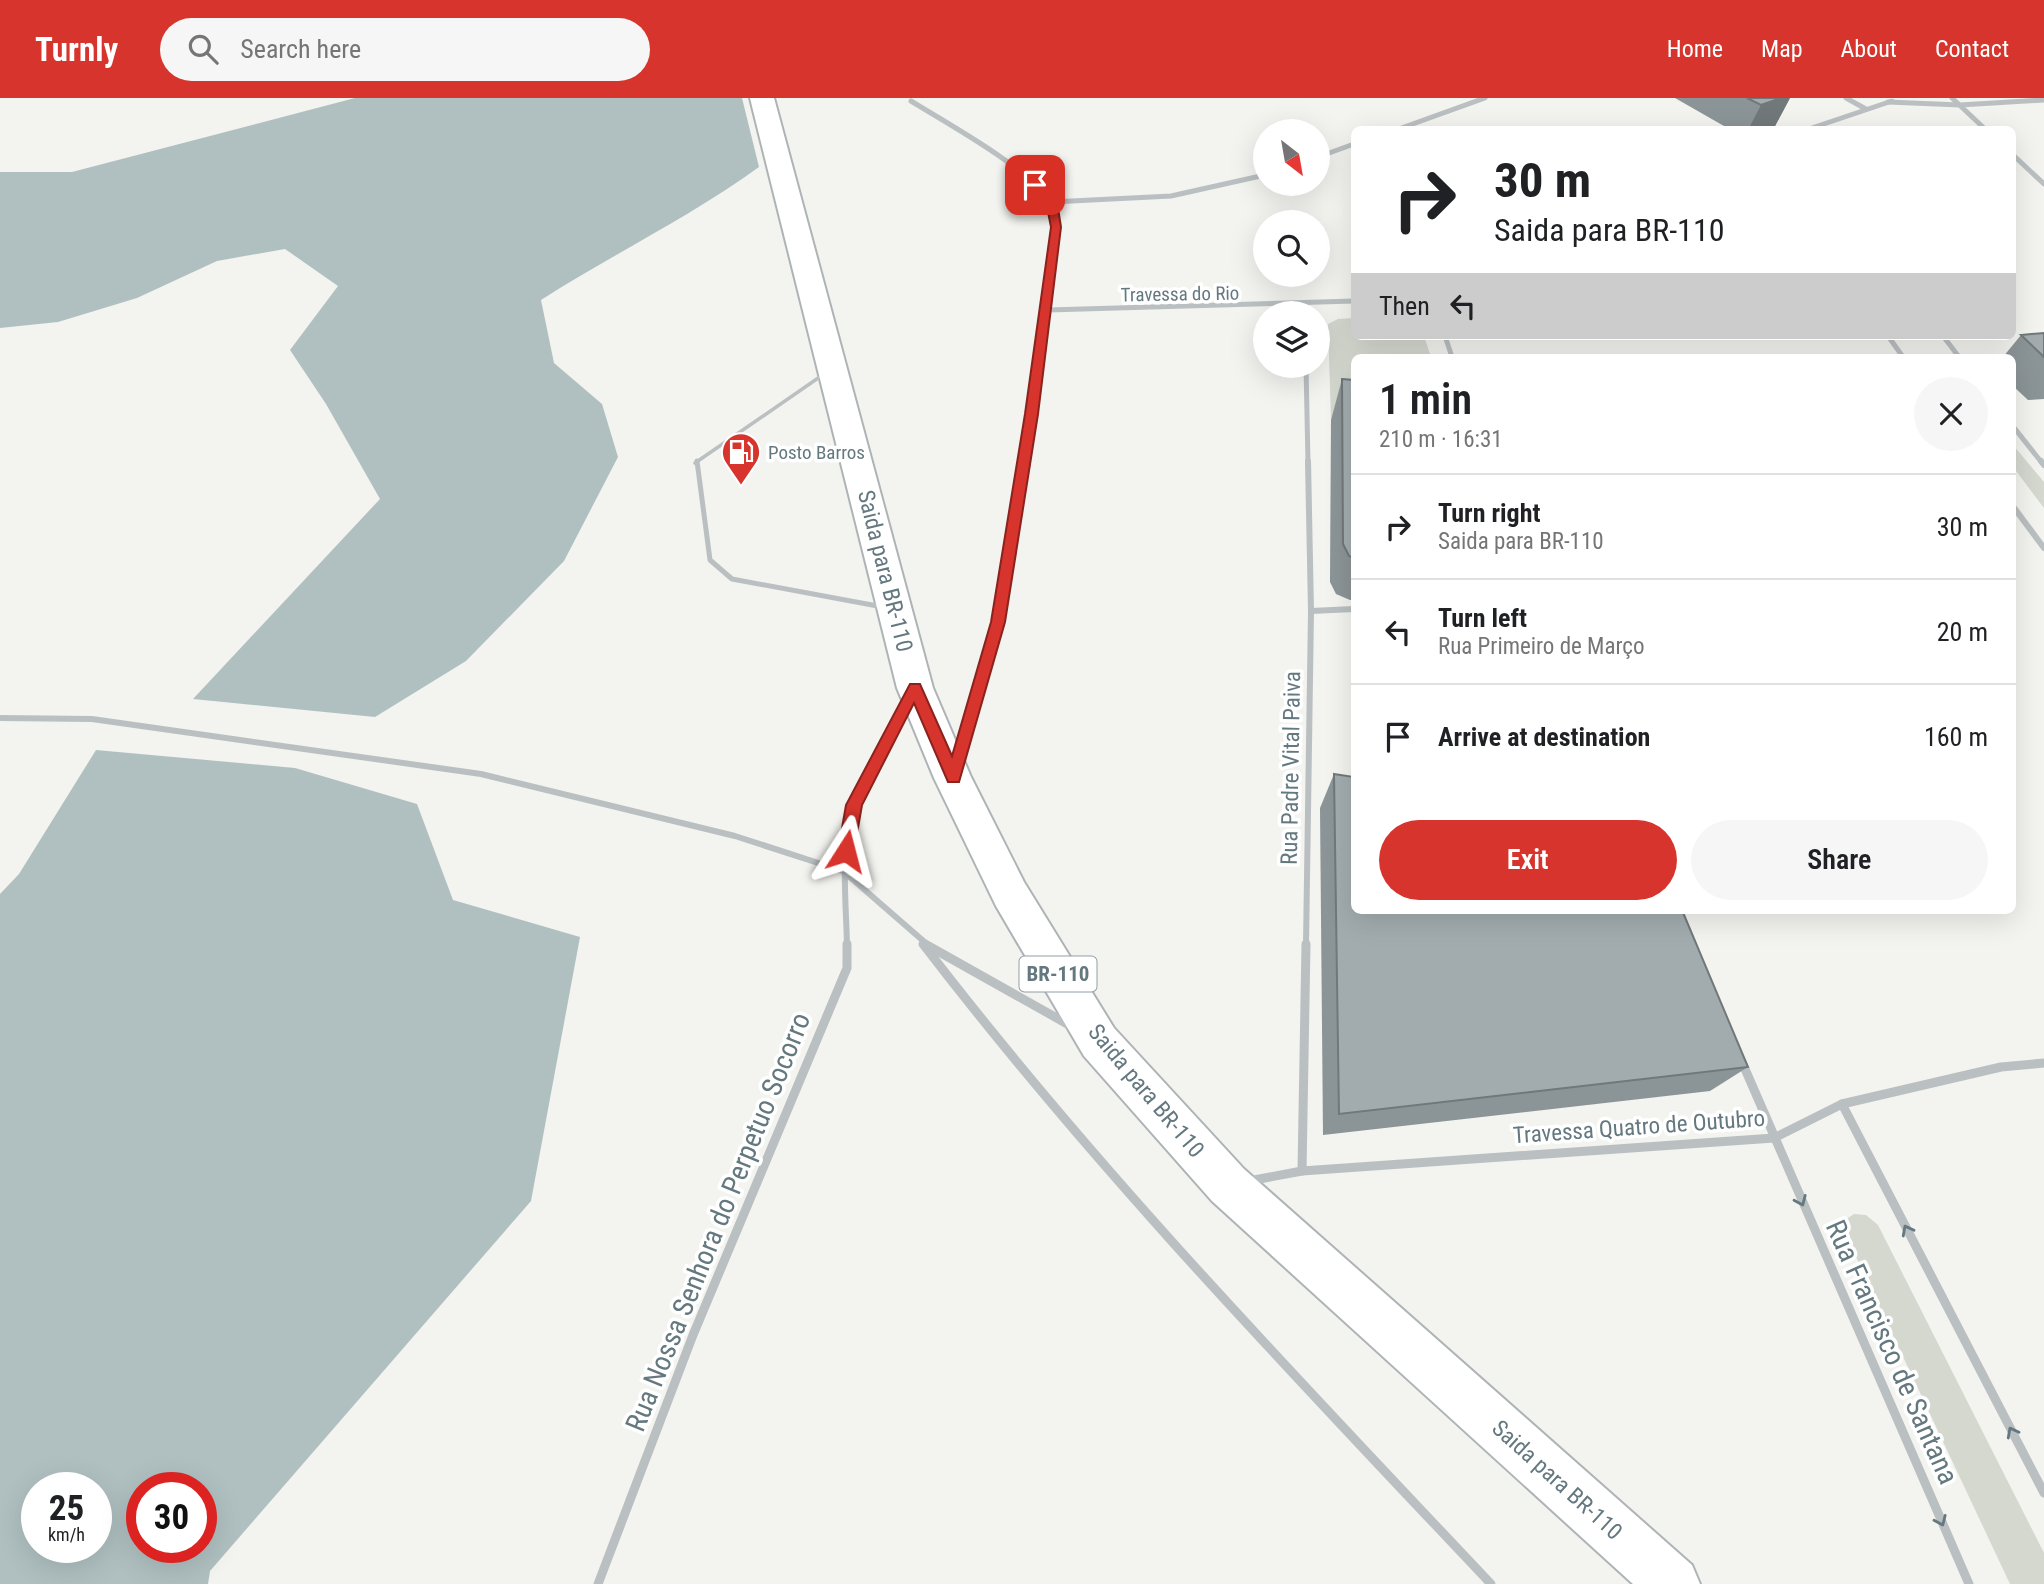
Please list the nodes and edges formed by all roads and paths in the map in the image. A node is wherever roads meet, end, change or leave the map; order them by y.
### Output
1 (762, 98) edge
2 (1485, 98) edge
3 (1846, 98) edge
4 (1899, 98) edge
5 (1952, 98) edge
6 (2044, 100) edge
7 (911, 101) dead end
8 (1888, 102) junction
9 (1961, 105) junction
10 (1866, 109) junction
11 (1407, 126) edge
12 (1817, 126) edge
13 (1982, 126) edge
14 (1351, 145) edge
15 (1330, 153) edge
16 (2016, 158) edge
17 (1253, 179) edge
18 (2044, 184) edge
19 (1052, 202) junction
20 (1351, 302) edge
21 (1330, 303) edge
22 (1253, 306) edge
23 (1048, 310) junction
24 (1946, 340) edge
25 (1957, 354) edge
26 (833, 368) junction
27 (1306, 378) edge
28 (2016, 430) edge
29 (2044, 465) edge
30 (2016, 510) edge
31 (2044, 548) edge
32 (1351, 609) edge
33 (894, 610) junction
34 (1311, 611) junction
35 (915, 688) junction
36 (0, 718) edge
37 (953, 778) junction
38 (843, 871) junction
39 (922, 942) junction
40 (1099, 1042) junction
41 (1736, 1049) edge
42 (2044, 1063) edge
43 (1842, 1104) junction
44 (1773, 1138) junction
45 (1302, 1171) junction
46 (1228, 1185) junction
47 (2044, 1493) edge
48 (598, 1584) edge
49 (1492, 1584) edge
50 (1673, 1584) edge
51 (1969, 1584) edge

1 - 26 main road, Saida para BR-110 / BR-110
2 - 11 street
3 - 10 street
4 - 8 street
5 - 9 street
6 - 9 street
7 - 19 street
8 - 9 street
8 - 10 street
9 - 13 street
10 - 12 street
14 - 15 street
16 - 18 street
17 - 19 street
19 - 23 street
20 - 21 street, Travessa do Rio
22 - 23 street, Travessa do Rio
23 - 37 street
24 - 25 street
26 - 33 main road, Saida para BR-110 / BR-110
26 - 33 lane
27 - 34 street, Rua Padre Vital Paiva
28 - 29 street
30 - 31 street
32 - 34 street
33 - 35 main road, Saida para BR-110 / BR-110
34 - 45 street, Rua Padre Vital Paiva
35 - 37 main road, Saida para BR-110 / BR-110
35 - 38 street, Rua Nossa Senhora do Perpetuo Socorro
36 - 38 street
37 - 40 main road, Saida para BR-110 / BR-110
38 - 39 street
38 - 48 street, Rua Nossa Senhora do Perpetuo Socorro
39 - 40 street
39 - 49 street
40 - 46 main road, Saida para BR-110 / BR-110
41 - 44 street, Rua Francisco de Santana
42 - 43 street, Travessa Quatro de Outubro
43 - 44 street, Travessa Quatro de Outubro
47 -> 43 street
44 - 45 street, Travessa Quatro de Outubro
44 -> 51 street, Rua Francisco de Santana
45 - 46 street, Travessa Quatro de Outubro
46 - 50 main road, Saida para BR-110 / BR-110

